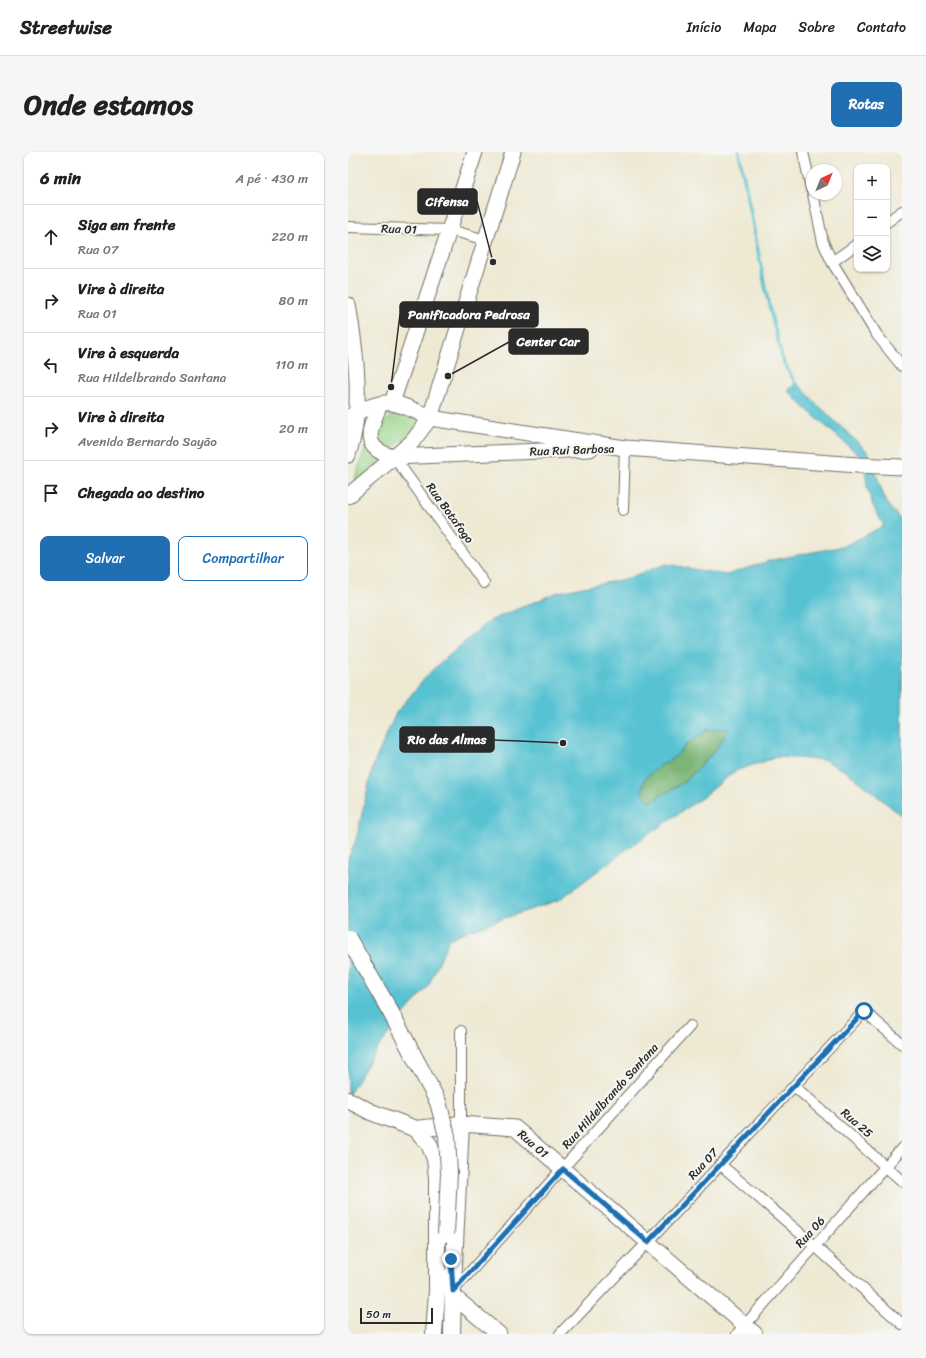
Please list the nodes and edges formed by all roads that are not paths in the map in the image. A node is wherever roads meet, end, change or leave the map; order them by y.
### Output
1 (475, 152) edge
2 (514, 152) edge
3 (803, 152) edge
4 (806, 166) edge
5 (814, 200) edge
6 (902, 211) edge
7 (890, 220) edge
8 (348, 227) edge
9 (450, 230) junction
10 (486, 240) junction
11 (854, 246) edge
12 (832, 262) junction
13 (348, 305) edge
14 (902, 366) edge
15 (386, 404) junction
16 (353, 415) edge
17 (430, 418) junction
18 (625, 448) junction
19 (348, 456) edge
20 (394, 457) junction
21 (902, 467) edge
22 (348, 496) edge
23 (623, 510) dead end
24 (484, 583) dead end
25 (348, 938) edge
26 (690, 1026) dead end
27 (461, 1031) dead end
28 (890, 1033) junction
29 (902, 1037) edge
30 (902, 1044) edge
31 (794, 1086) junction
32 (348, 1100) edge
33 (461, 1124) junction
34 (416, 1129) junction
35 (902, 1148) edge
36 (721, 1165) junction
37 (886, 1166) junction
38 (563, 1169) junction
39 (902, 1181) edge
40 (447, 1236) junction
41 (648, 1242) junction
42 (815, 1246) junction
43 (437, 1287) junction
44 (453, 1290) junction
45 (902, 1324) edge
46 (746, 1331) edge
47 (433, 1334) edge
48 (452, 1334) edge
49 (498, 1334) edge
50 (560, 1334) edge

1 - 9 street
2 - 10 street
3 - 4 street
5 - 12 street
6 - 7 street
8 - 9 street, Rua 01
9 - 10 street, Rua 01
9 - 15 street
10 - 17 street
11 - 12 street
12 - 14 street
13 - 16 street
15 - 16 street
15 - 17 street, Rua Rui Barbosa
15 - 20 street
16 - 19 street
17 - 18 street, Rua Rui Barbosa
17 - 20 street
18 - 20 street, Rua Rui Barbosa
18 - 21 street
18 - 23 street
20 - 22 street
20 - 24 street, Rua Botafogo
25 - 40 main road, bridge
26 - 38 street, Rua Hildelbrando Santana
27 - 33 street
28 - 29 street
28 - 30 street
28 - 31 street, Rua 07
31 - 36 street, Rua 07
31 - 37 street, Rua 25
32 - 34 main road, Rua 01
33 - 34 main road, Rua 01
33 - 38 street, Rua 01
33 - 44 main road
34 - 43 main road
35 - 37 street, Rua 06
36 - 41 street, Rua 07
36 - 42 street
37 - 39 street, Rua 25
37 - 42 street, Rua 06
38 - 41 street, Rua 01
38 - 44 street, Rua Hildelbrando Santana
40 - 43 main road
40 - 44 main road
41 - 46 street, Rua 01
41 - 50 street, Rua 07
42 - 45 street
42 - 46 street, Rua 06
43 - 47 main road
44 - 48 main road
44 - 49 street

